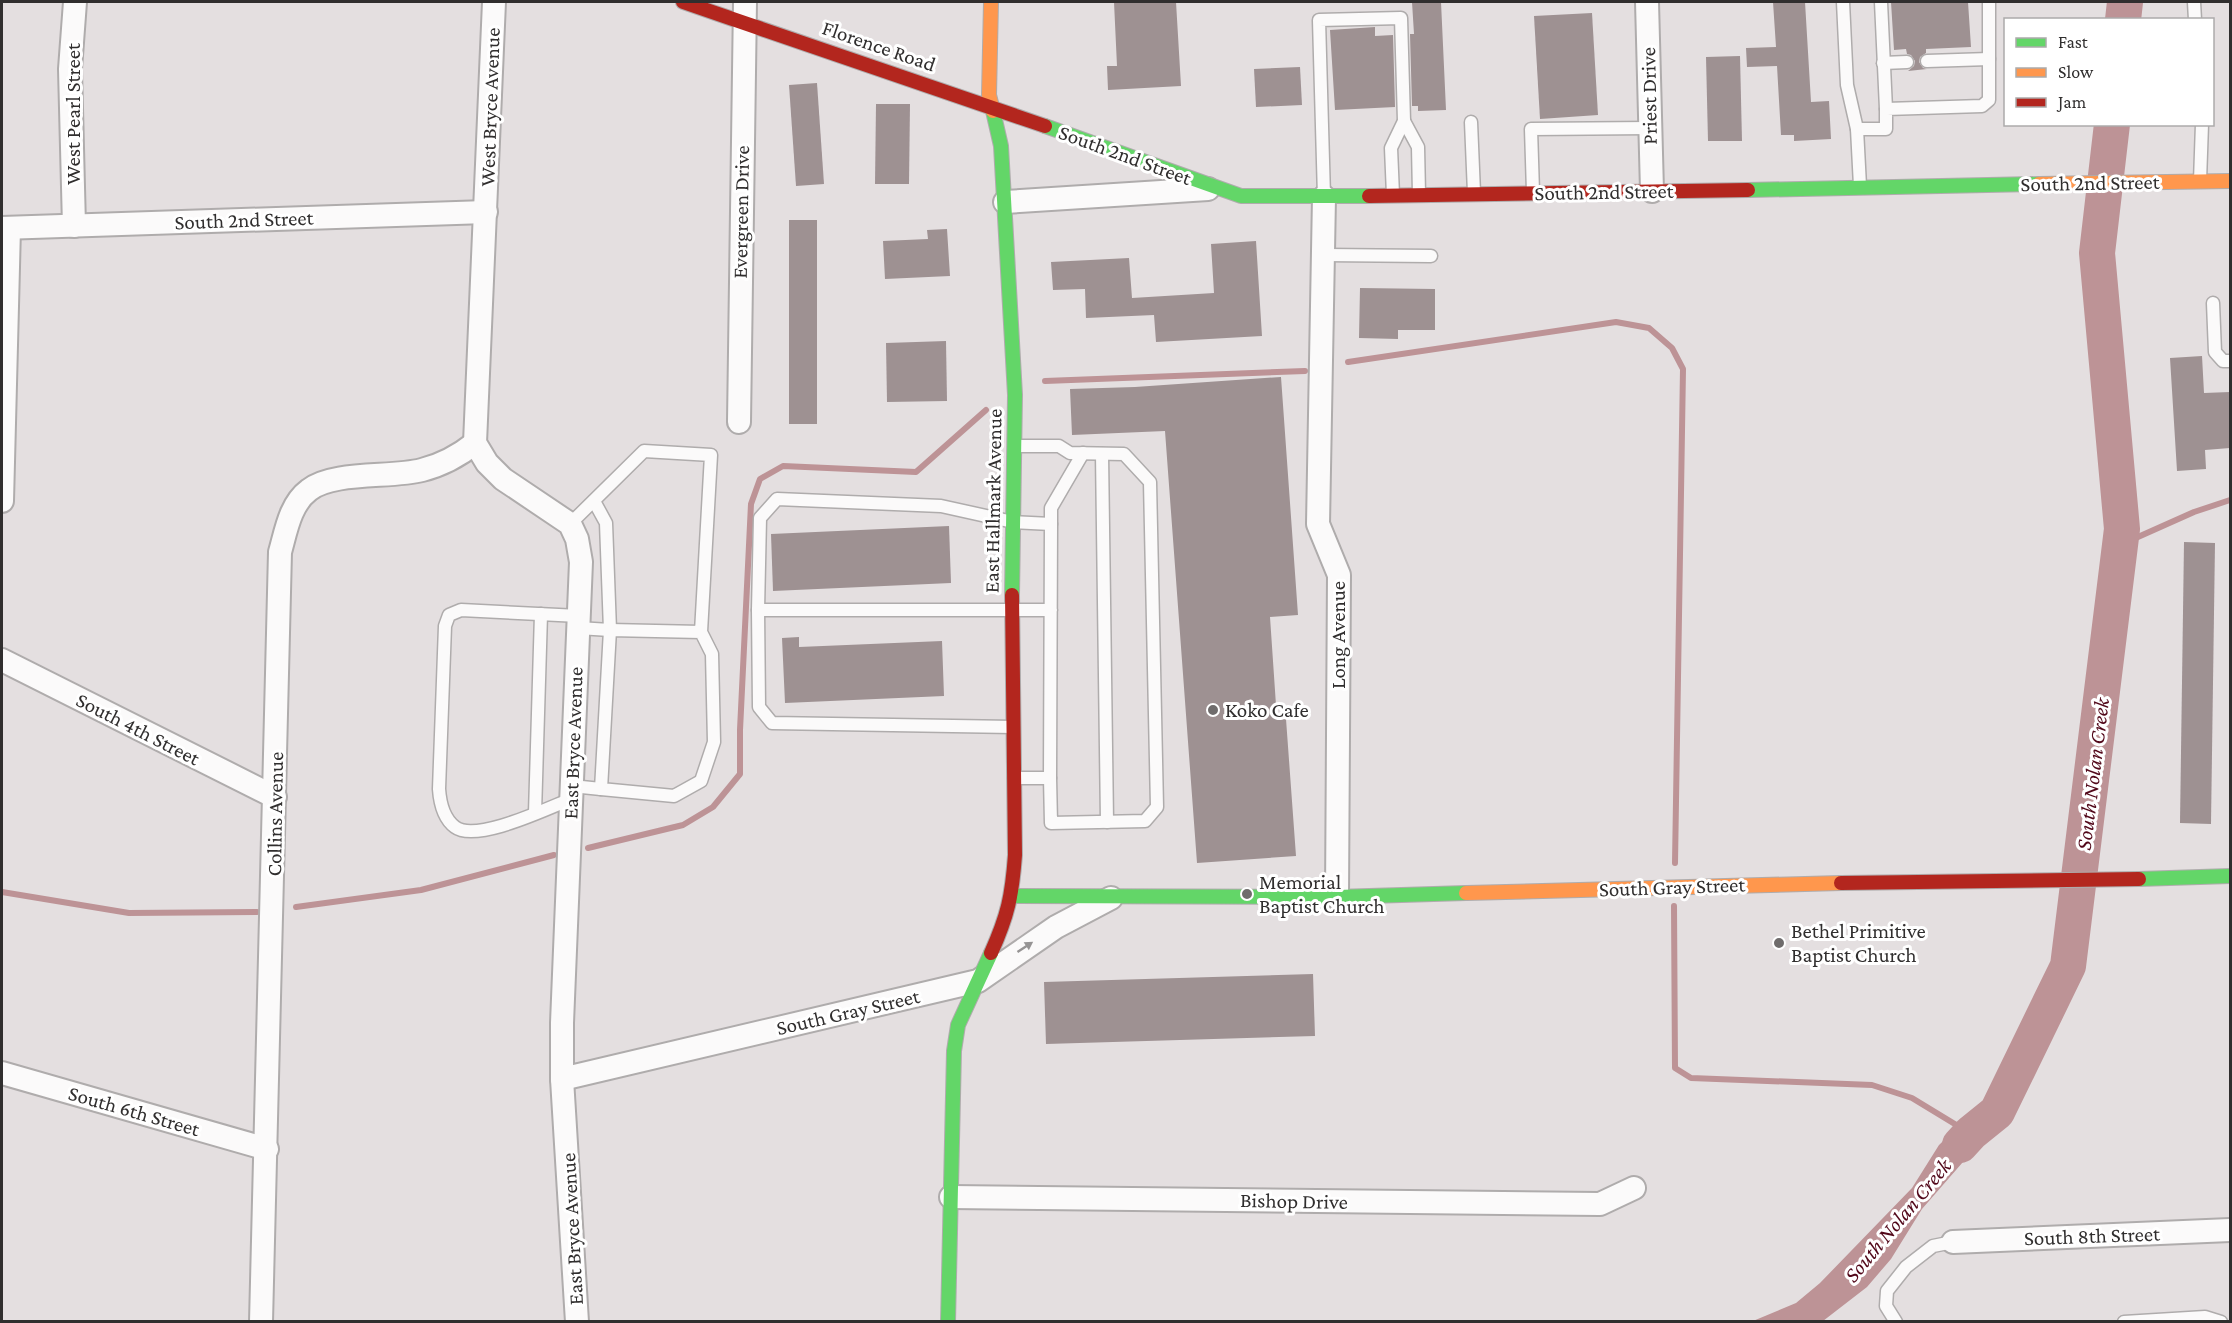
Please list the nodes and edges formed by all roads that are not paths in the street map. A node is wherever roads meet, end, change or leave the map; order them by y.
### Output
1 (75, 2) edge
2 (494, 2) edge
3 (683, 2) edge
4 (991, 2) edge
5 (1647, 2) edge
6 (1843, 2) edge
7 (1881, 2) edge
8 (1989, 2) edge
9 (2194, 2) edge
10 (744, 11) edge
11 (2195, 18) edge
12 (1989, 59) junction
13 (1927, 61) dead end
14 (1907, 62) dead end
15 (1883, 63) junction
16 (993, 107) junction
17 (1886, 109) junction
18 (1404, 121) junction
19 (1471, 122) dead end
20 (2202, 126) edge
21 (1650, 128) junction
22 (1857, 129) junction
23 (2230, 181) edge
24 (2200, 182) junction
25 (1860, 187) junction
26 (1219, 188) junction
27 (1652, 191) junction
28 (1533, 193) junction
29 (1474, 195) junction
30 (1393, 196) junction
31 (1419, 196) junction
32 (1324, 197) junction
33 (1005, 202) junction
34 (486, 212) junction
35 (74, 226) junction
36 (5, 228) edge
37 (1325, 255) junction
38 (1431, 256) dead end
39 (2213, 303) dead end
40 (2230, 361) edge
41 (739, 422) dead end
42 (475, 443) junction
43 (1014, 446) junction
44 (1083, 453) junction
45 (1102, 454) junction
46 (2, 501) edge
47 (594, 501) junction
48 (1013, 522) junction
49 (570, 524) junction
50 (1051, 524) junction
51 (758, 610) junction
52 (1012, 610) junction
53 (1051, 610) junction
54 (541, 614) junction
55 (578, 622) junction
56 (610, 630) junction
57 (701, 632) junction
58 (2, 660) edge
59 (1014, 727) junction
60 (1014, 778) junction
61 (1050, 778) junction
62 (601, 789) junction
63 (571, 793) junction
64 (275, 797) junction
65 (535, 813) junction
66 (1107, 822) junction
67 (2230, 876) edge
68 (1012, 896) junction
69 (1114, 897) junction
70 (1337, 897) junction
71 (978, 981) junction
72 (2, 1073) edge
73 (562, 1079) junction
74 (267, 1149) junction
75 (1634, 1188) dead end
76 (951, 1197) junction
77 (2230, 1230) edge
78 (1953, 1242) joint
79 (261, 1322) edge
80 (577, 1322) edge
81 (948, 1322) edge
82 (1896, 1322) edge
83 (2124, 1322) edge
84 (2221, 1322) edge

1 - 35 street, West Pearl Street
2 - 34 street, West Bryce Avenue
3 - 10 street, Florence Road
4 - 16 street, East Hallmark Avenue
5 - 21 street, Priest Drive
6 - 22 lane
7 - 15 lane
8 - 12 lane
9 - 11 lane
10 - 16 street, Florence Road
10 - 41 street, Evergreen Drive
12 - 13 lane
12 - 17 lane
14 - 15 lane
15 - 17 lane
16 - 26 street, South 2nd Street
16 - 33 street, East Hallmark Avenue
17 - 22 lane
18 - 30 lane
18 - 31 lane
18 - 32 lane
19 - 29 lane
20 - 24 lane
21 - 27 street, Priest Drive
21 - 28 lane
22 - 25 lane
23 - 24 street, South 2nd Street
24 - 25 street, South 2nd Street
25 - 27 street, South 2nd Street
26 - 32 street, South 2nd Street
26 - 33 street
27 - 28 street, South 2nd Street
28 - 29 street, South 2nd Street
29 - 31 street, South 2nd Street
30 - 31 street, South 2nd Street
30 - 32 street, South 2nd Street
32 - 37 street, Long Avenue
33 - 43 street, East Hallmark Avenue
34 - 35 street, South 2nd Street
34 - 42 street
35 - 36 street, South 2nd Street
36 - 46 street
37 - 38 lane
37 - 70 street, Long Avenue
39 - 40 lane
42 - 49 street
42 - 64 street, Collins Avenue
43 - 44 lane
43 - 48 street, East Hallmark Avenue
44 - 45 lane
44 - 50 lane
45 - 66 lane
45 - 66 lane
47 - 49 lane
47 - 56 lane
47 - 57 lane
48 - 50 lane
48 - 51 lane
48 - 52 street, East Hallmark Avenue
49 - 55 street, East Bryce Avenue
50 - 53 lane
51 - 52 lane
51 - 59 lane
52 - 53 lane
52 - 59 street, East Hallmark Avenue
53 - 61 lane
54 - 55 lane
54 - 65 lane
54 - 65 lane
55 - 56 lane
55 - 63 street, East Bryce Avenue
56 - 57 lane
56 - 62 lane
57 - 62 lane
58 - 64 street, South 4th Street
59 - 60 street, East Hallmark Avenue
60 - 61 lane
60 - 68 street, East Hallmark Avenue
61 - 66 lane
62 - 63 lane
63 - 65 lane
63 - 73 street, East Bryce Avenue
64 - 74 street, Collins Avenue
67 - 70 street, South Gray Street
68 - 69 street, South Gray Street
68 - 71 street, East Hallmark Avenue
69 - 70 street, South Gray Street
71 -> 69 street, South Gray Street
71 - 73 street, South Gray Street
71 - 76 street, East Hallmark Avenue
72 - 74 street, South 6th Street
73 - 80 street, East Bryce Avenue
74 - 79 street, Collins Avenue
75 - 76 street, Bishop Drive
76 - 81 street, East Hallmark Avenue
77 - 78 street, South 8th Street
78 - 82 lane
83 - 84 lane

